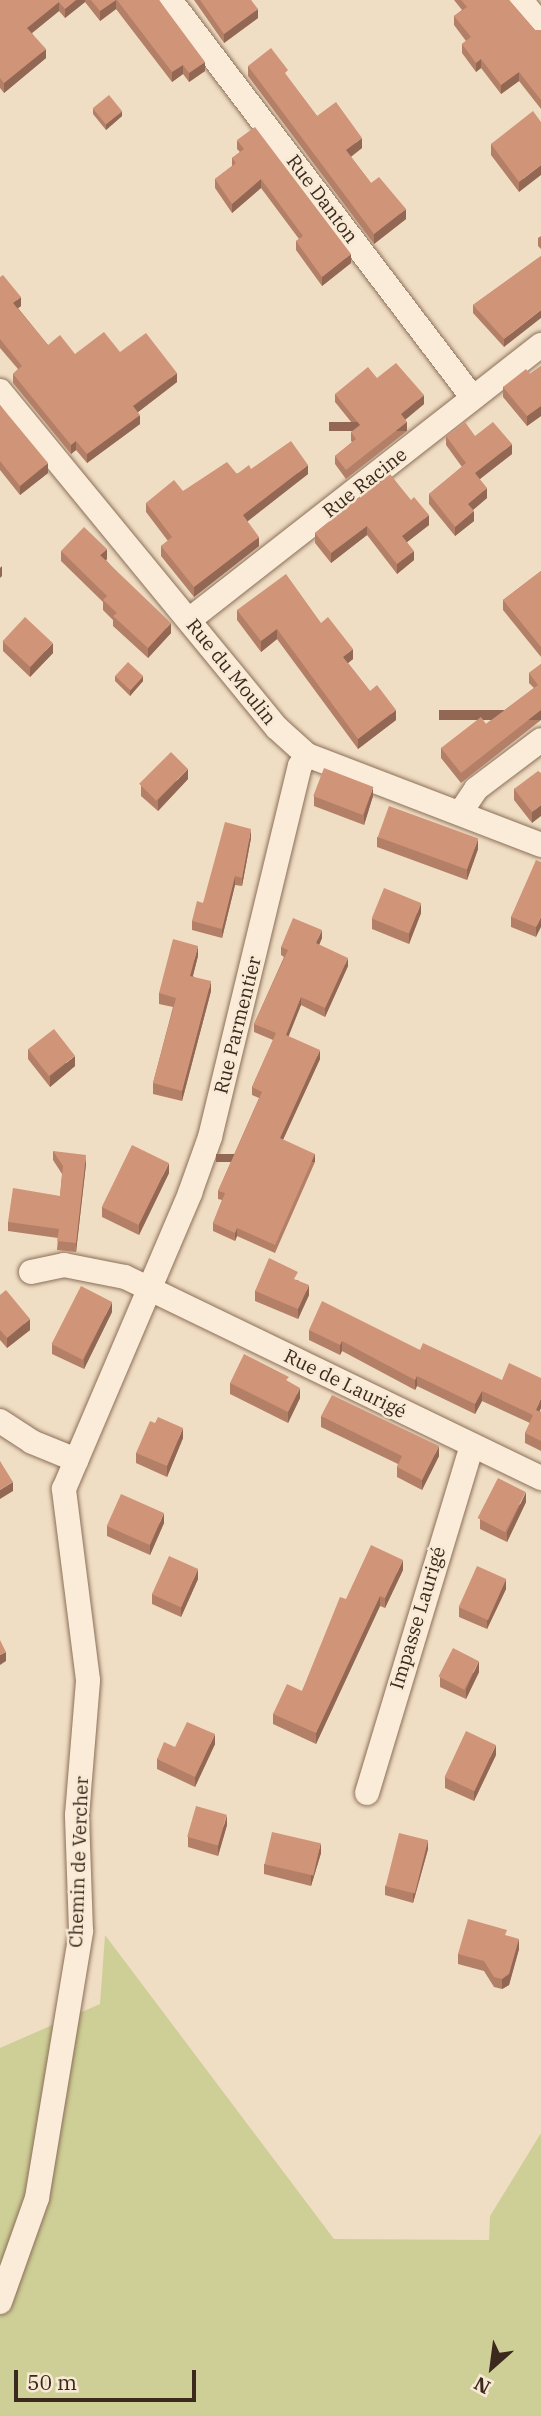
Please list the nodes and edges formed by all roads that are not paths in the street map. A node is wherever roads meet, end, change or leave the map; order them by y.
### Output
1 (170, 0) edge
2 (522, 0) edge
3 (541, 26) edge
4 (541, 345) edge
5 (0, 391) edge
6 (473, 398) junction
7 (188, 620) junction
8 (541, 740) edge
9 (307, 755) junction
10 (460, 813) junction
11 (541, 845) edge
12 (31, 1272) dead end
13 (149, 1289) junction
14 (0, 1421) edge
15 (472, 1445) junction
16 (76, 1460) junction
17 (541, 1478) edge
18 (367, 1793) dead end
19 (0, 2302) edge

1 - 6 street, Rue Danton
2 - 3 street
4 - 6 street, Rue Racine
5 - 7 street, Rue du Moulin
6 - 7 street, Rue Racine
7 - 9 street, Rue du Moulin
8 - 10 street
9 - 10 street, Rue du Moulin
9 - 13 street, Rue Parmentier
10 - 11 street, Rue du Moulin
12 - 13 street
13 - 15 street, Rue de Laurigé
13 - 16 street, Rue Parmentier
14 - 16 street
15 - 17 street, Rue de Laurigé
15 - 18 street, Impasse Laurigé
16 - 19 street, Chemin de Vercher

